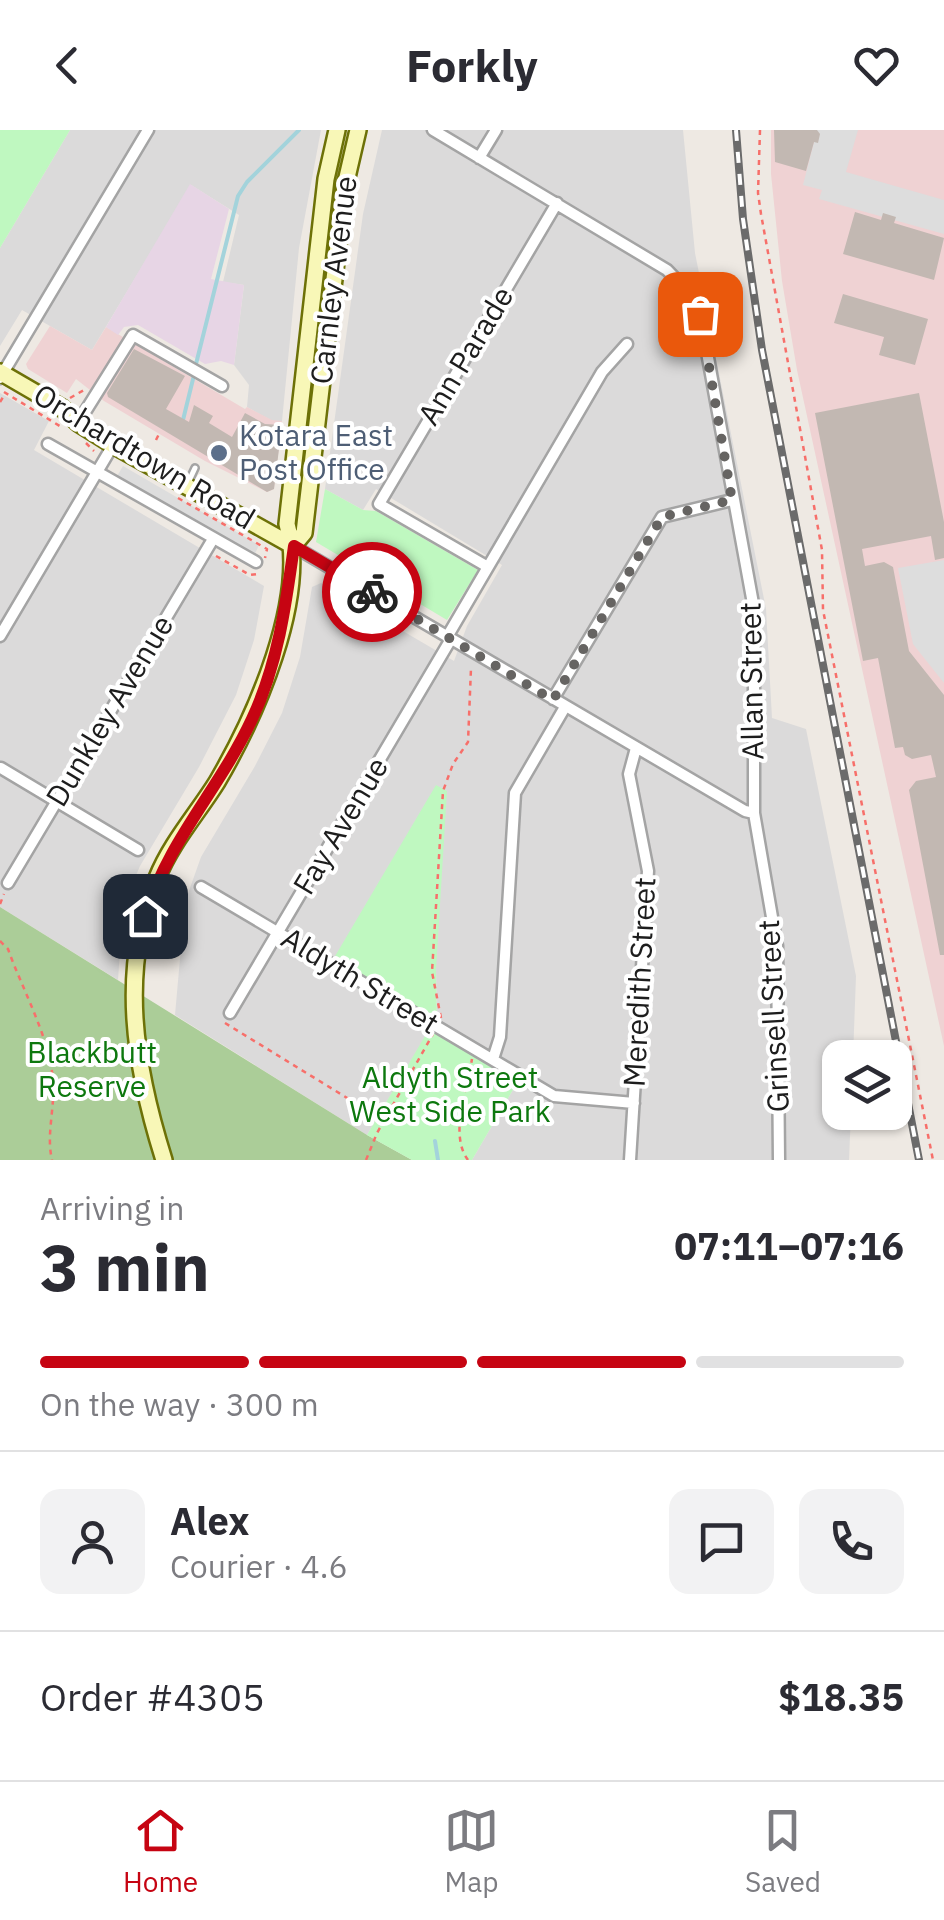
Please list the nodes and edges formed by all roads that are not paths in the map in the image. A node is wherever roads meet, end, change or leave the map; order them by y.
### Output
1 (148, 130) edge
2 (337, 130) edge
3 (358, 130) edge
4 (432, 130) edge
5 (496, 130) edge
6 (480, 158) junction
7 (557, 203) junction
8 (627, 344) dead end
9 (1, 374) edge
10 (222, 386) dead end
11 (74, 428) junction
12 (48, 444) dead end
13 (113, 446) junction
14 (196, 468) dead end
15 (98, 470) junction
16 (185, 487) junction
17 (732, 500) junction
18 (290, 504) junction
19 (257, 524) junction
20 (213, 538) junction
21 (294, 546) junction
22 (256, 562) dead end
23 (488, 567) junction
24 (0, 636) edge
25 (449, 638) junction
26 (553, 700) junction
27 (565, 707) junction
28 (636, 748) junction
29 (1, 768) edge
30 (56, 801) junction
31 (754, 813) junction
32 (138, 850) dead end
33 (8, 884) road end
34 (200, 887) dead end
35 (278, 932) junction
36 (230, 1013) road end
37 (493, 1059) junction
38 (634, 1103) junction
39 (164, 1160) edge
40 (630, 1160) edge
41 (779, 1160) edge

1 - 9 street
2 - 18 main road, Carnley Avenue
3 - 21 main road, Carnley Avenue
4 - 6 street
5 - 6 street
6 - 7 street
7 - 17 street, Allan Street
7 - 23 street, Ann Parade
8 - 23 street, Fay Avenue
9 - 11 main road, Orchardtown Road
10 - 11 street
11 - 13 main road, Orchardtown Road
12 - 15 street, Orchardtown Road
13 - 15 street
13 - 16 main road, Orchardtown Road
14 - 16 lane
15 - 20 street, Orchardtown Road
15 - 24 street
16 - 19 main road, Orchardtown Road
17 - 26 street
17 - 31 street, Allan Street
18 - 19 main road
18 - 21 main road, Carnley Avenue
19 - 21 main road, Orchardtown Road
20 - 22 street, Orchardtown Road
20 - 30 street, Dunkley Avenue
21 - 25 street, Orchardtown Road
21 - 39 main road, Carnley Avenue
23 - 25 street, Fay Avenue
25 - 26 street, Orchardtown Road
25 - 35 street, Fay Avenue
26 - 27 street, Orchardtown Road
27 - 28 street, Orchardtown Road
27 - 37 street
28 - 31 street, Orchardtown Road
28 - 38 street, Meredith Street
29 - 30 street
30 - 32 street
30 - 33 street, Dunkley Avenue
31 - 41 street, Grinsell Street
34 - 35 street, Aldyth Street
35 - 36 street, Fay Avenue
35 - 37 street, Aldyth Street
37 - 38 street, Aldyth Street
38 - 40 street, Meredith Street

